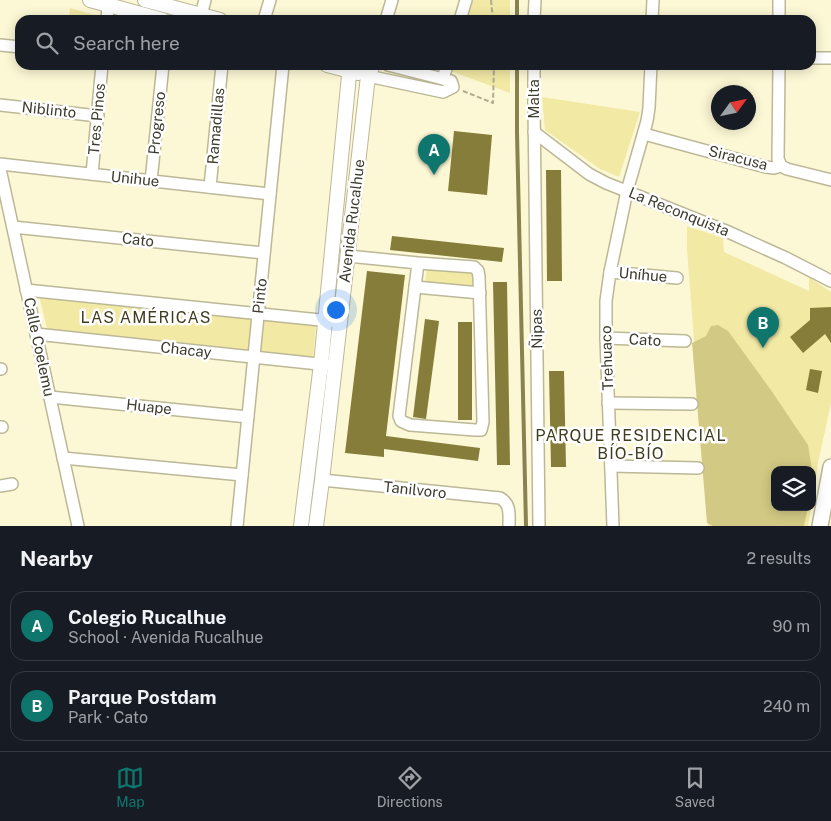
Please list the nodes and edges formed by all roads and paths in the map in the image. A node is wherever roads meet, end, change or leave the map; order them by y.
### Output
1 (90, 0) edge
2 (145, 0) edge
3 (205, 0) edge
4 (270, 0) edge
5 (392, 0) edge
6 (466, 0) edge
7 (491, 0) edge
8 (534, 0) edge
9 (653, 0) edge
10 (779, 0) edge
11 (108, 5) junction
12 (107, 15) edge
13 (145, 15) edge
14 (201, 15) joint
15 (266, 15) edge
16 (388, 15) edge
17 (462, 15) edge
18 (492, 15) edge
19 (534, 15) edge
20 (652, 15) edge
21 (779, 15) edge
22 (0, 46) edge
23 (15, 47) edge
24 (816, 58) edge
25 (831, 58) edge
26 (102, 70) edge
27 (162, 70) edge
28 (222, 70) edge
29 (282, 70) edge
30 (350, 70) edge
31 (408, 70) edge
32 (446, 70) edge
33 (494, 70) edge
34 (534, 70) edge
35 (651, 70) edge
36 (779, 70) edge
37 (371, 71) edge
38 (443, 79) junction
39 (453, 87) junction
40 (0, 105) edge
41 (98, 116) junction
42 (534, 132) junction
43 (644, 134) junction
44 (0, 164) edge
45 (781, 166) junction
46 (0, 169) edge
47 (92, 174) junction
48 (831, 180) edge
49 (151, 181) junction
50 (210, 187) junction
51 (627, 192) junction
52 (270, 194) junction
53 (13, 227) junction
54 (264, 253) junction
55 (348, 256) junction
56 (418, 263) junction
57 (610, 272) junction
58 (677, 278) dead end
59 (831, 280) edge
60 (415, 287) junction
61 (26, 290) junction
62 (480, 293) junction
63 (258, 313) junction
64 (326, 320) junction
65 (340, 322) junction
66 (36, 334) junction
67 (606, 338) junction
68 (685, 342) dead end
69 (254, 357) junction
70 (328, 365) junction
71 (50, 397) junction
72 (608, 403) junction
73 (692, 404) dead end
74 (248, 417) junction
75 (63, 458) junction
76 (611, 466) junction
77 (698, 468) dead end
78 (831, 468) edge
79 (242, 475) junction
80 (322, 480) junction
81 (12, 484) dead end
82 (0, 486) edge
83 (78, 526) edge
84 (237, 526) edge
85 (301, 526) edge
86 (316, 526) edge
87 (509, 526) edge
88 (539, 526) edge
89 (613, 526) edge
90 (820, 526) edge

1 - 11 street
2 - 14 street
3 - 14 street
4 - 15 street
5 - 16 street
6 - 17 street
7 - 18 path
8 - 19 street
9 - 20 street
10 - 21 street
11 - 12 street
11 - 13 street
22 - 23 street
24 - 25 street
26 - 41 street, Tres Pinos
27 - 49 street, Progreso
28 - 50 street, Ramadillas
29 - 52 street, Pinto
30 - 64 street, Avenida Rucalhue
31 - 38 street
32 - 38 street
33 - 39 path
34 - 42 street, Malta
35 - 43 street, Trehuaco
36 - 45 street
37 - 39 street
37 - 55 street, Avenida Rucalhue
38 - 39 street
40 - 41 street, Niblinto
41 - 47 street, Tres Pinos
42 - 51 street, La Reconquista
42 - 88 street, Ñipas
43 - 45 street, Siracusa
43 - 51 street, Trehuaco
44 - 47 street, Unihue
45 - 48 street, Siracusa
46 - 53 street, Calle Coelemu
47 - 49 street, Unihue
49 - 50 street, Unihue
50 - 52 street, Unihue
51 - 57 street, Trehuaco
51 - 59 street, La Reconquista
52 - 54 street, Pinto
53 - 54 street, Cato
53 - 61 street, Calle Coelemu
54 - 63 street, Pinto
55 - 56 street
55 - 65 street, Avenida Rucalhue
56 - 60 street
56 - 62 street
57 - 58 street, Uníhue
57 - 67 street, Trehuaco
60 - 62 street
60 - 62 street
61 - 63 street
61 - 66 street, Calle Coelemu
63 - 64 street
63 - 69 street, Pinto
64 - 65 street
64 - 70 street, Avenida Rucalhue
65 - 70 street, Avenida Rucalhue
66 - 69 street, Chacay
66 - 71 street, Calle Coelemu
67 - 68 street, Cato
67 - 72 street, Trehuaco
69 - 70 street, Chacay
69 - 74 street, Pinto
70 - 80 street, Avenida Rucalhue
70 - 85 street, Avenida Rucalhue
71 - 74 street, Huape
71 - 75 street, Calle Coelemu
72 - 73 street
72 - 76 street, Trehuaco
74 - 79 street, Pinto
75 - 79 street
75 - 83 street, Calle Coelemu
76 - 77 street
76 - 89 street, Trehuaco
78 - 90 main road
79 - 84 street, Pinto
80 - 86 street, Avenida Rucalhue
80 - 87 street, Tanilvoro
81 - 82 street

